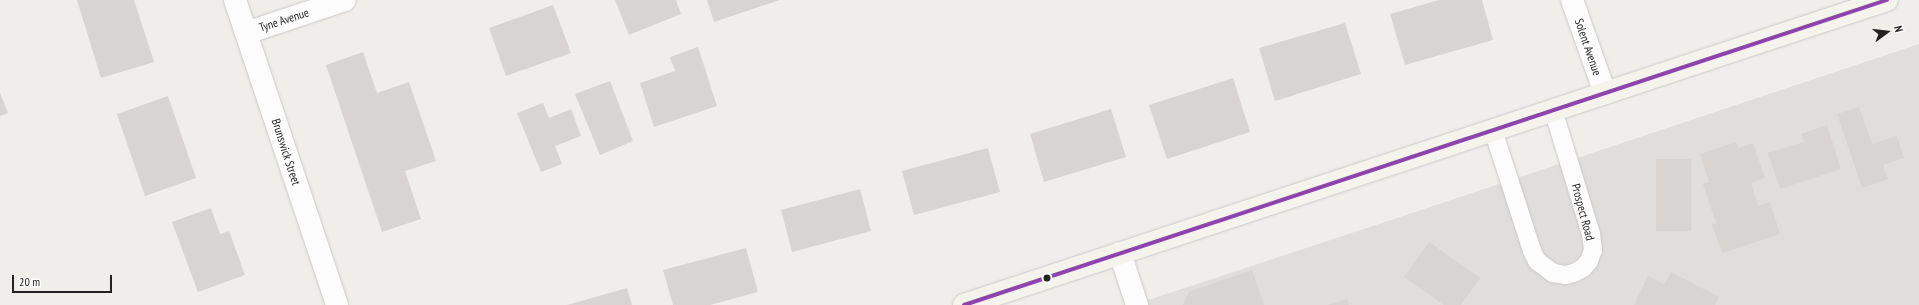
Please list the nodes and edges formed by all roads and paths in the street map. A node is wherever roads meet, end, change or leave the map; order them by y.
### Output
1 (235, 0) edge
2 (345, 0) edge
3 (1572, 0) edge
4 (1887, 0) edge
5 (246, 33) junction
6 (1605, 93) junction
7 (1553, 110) junction
8 (1493, 130) junction
9 (1120, 253) junction
10 (338, 305) edge
11 (964, 305) edge
12 (1137, 305) edge

1 - 5 street, Brunswick Street
2 - 5 street, Tyne Avenue
3 - 6 street, Solent Avenue
4 - 6 main road
5 - 10 street, Brunswick Street
6 - 7 main road
7 - 8 main road
7 - 8 lane, Prospect Road
8 - 9 main road
9 - 11 main road
9 - 12 street

